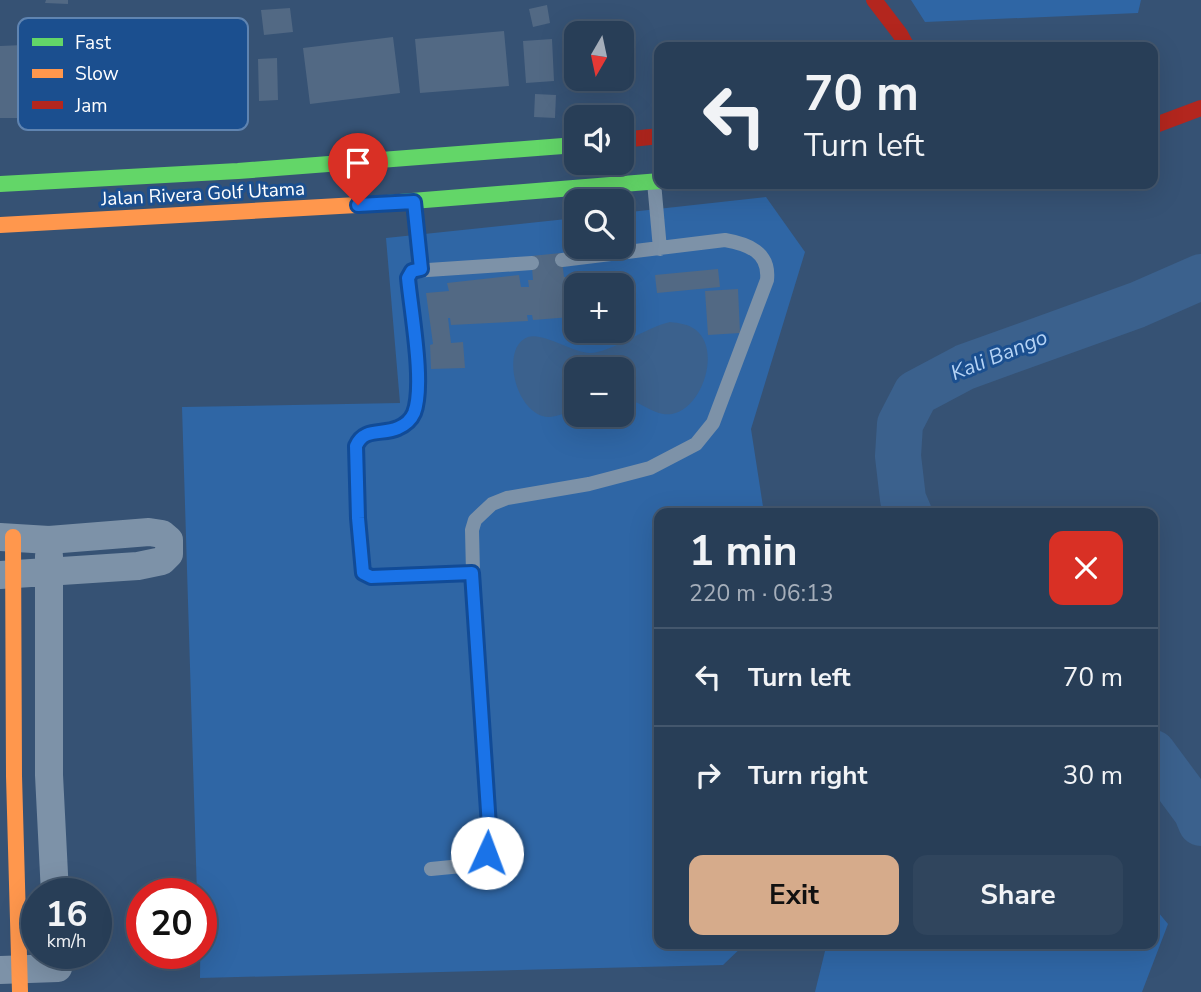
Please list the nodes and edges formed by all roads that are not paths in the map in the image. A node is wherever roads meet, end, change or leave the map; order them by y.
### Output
1 (874, 0) edge
2 (905, 42) edge
3 (1201, 108) edge
4 (1158, 124) edge
5 (654, 137) edge
6 (634, 139) edge
7 (564, 146) edge
8 (654, 181) edge
9 (0, 184) edge
10 (657, 189) edge
11 (414, 202) junction
12 (0, 225) edge
13 (660, 250) junction
14 (562, 260) dead end
15 (531, 263) dead end
16 (421, 269) junction
17 (7, 537) edge
18 (49, 540) junction
19 (50, 572) junction
20 (472, 573) junction
21 (7, 575) edge
22 (49, 775) junction
23 (7, 776) edge
24 (431, 869) dead end
25 (54, 878) edge
26 (58, 971) edge
27 (13, 977) edge

1 - 2 street
3 - 4 street
5 - 6 street
7 - 9 street, Jalan Rivera Golf Utama
8 - 11 street, Jalan Rivera Golf Utama
10 - 13 lane
11 - 12 street, Jalan Rivera Golf Utama
11 - 16 lane
13 - 14 lane
13 - 20 lane
15 - 16 lane
16 - 20 lane
17 - 18 street
17 - 21 street
18 - 19 street
18 - 19 street
19 - 21 street
19 - 22 street
20 - 24 lane
21 - 23 street
22 - 23 street
22 - 25 street
23 - 27 street
26 - 27 street

